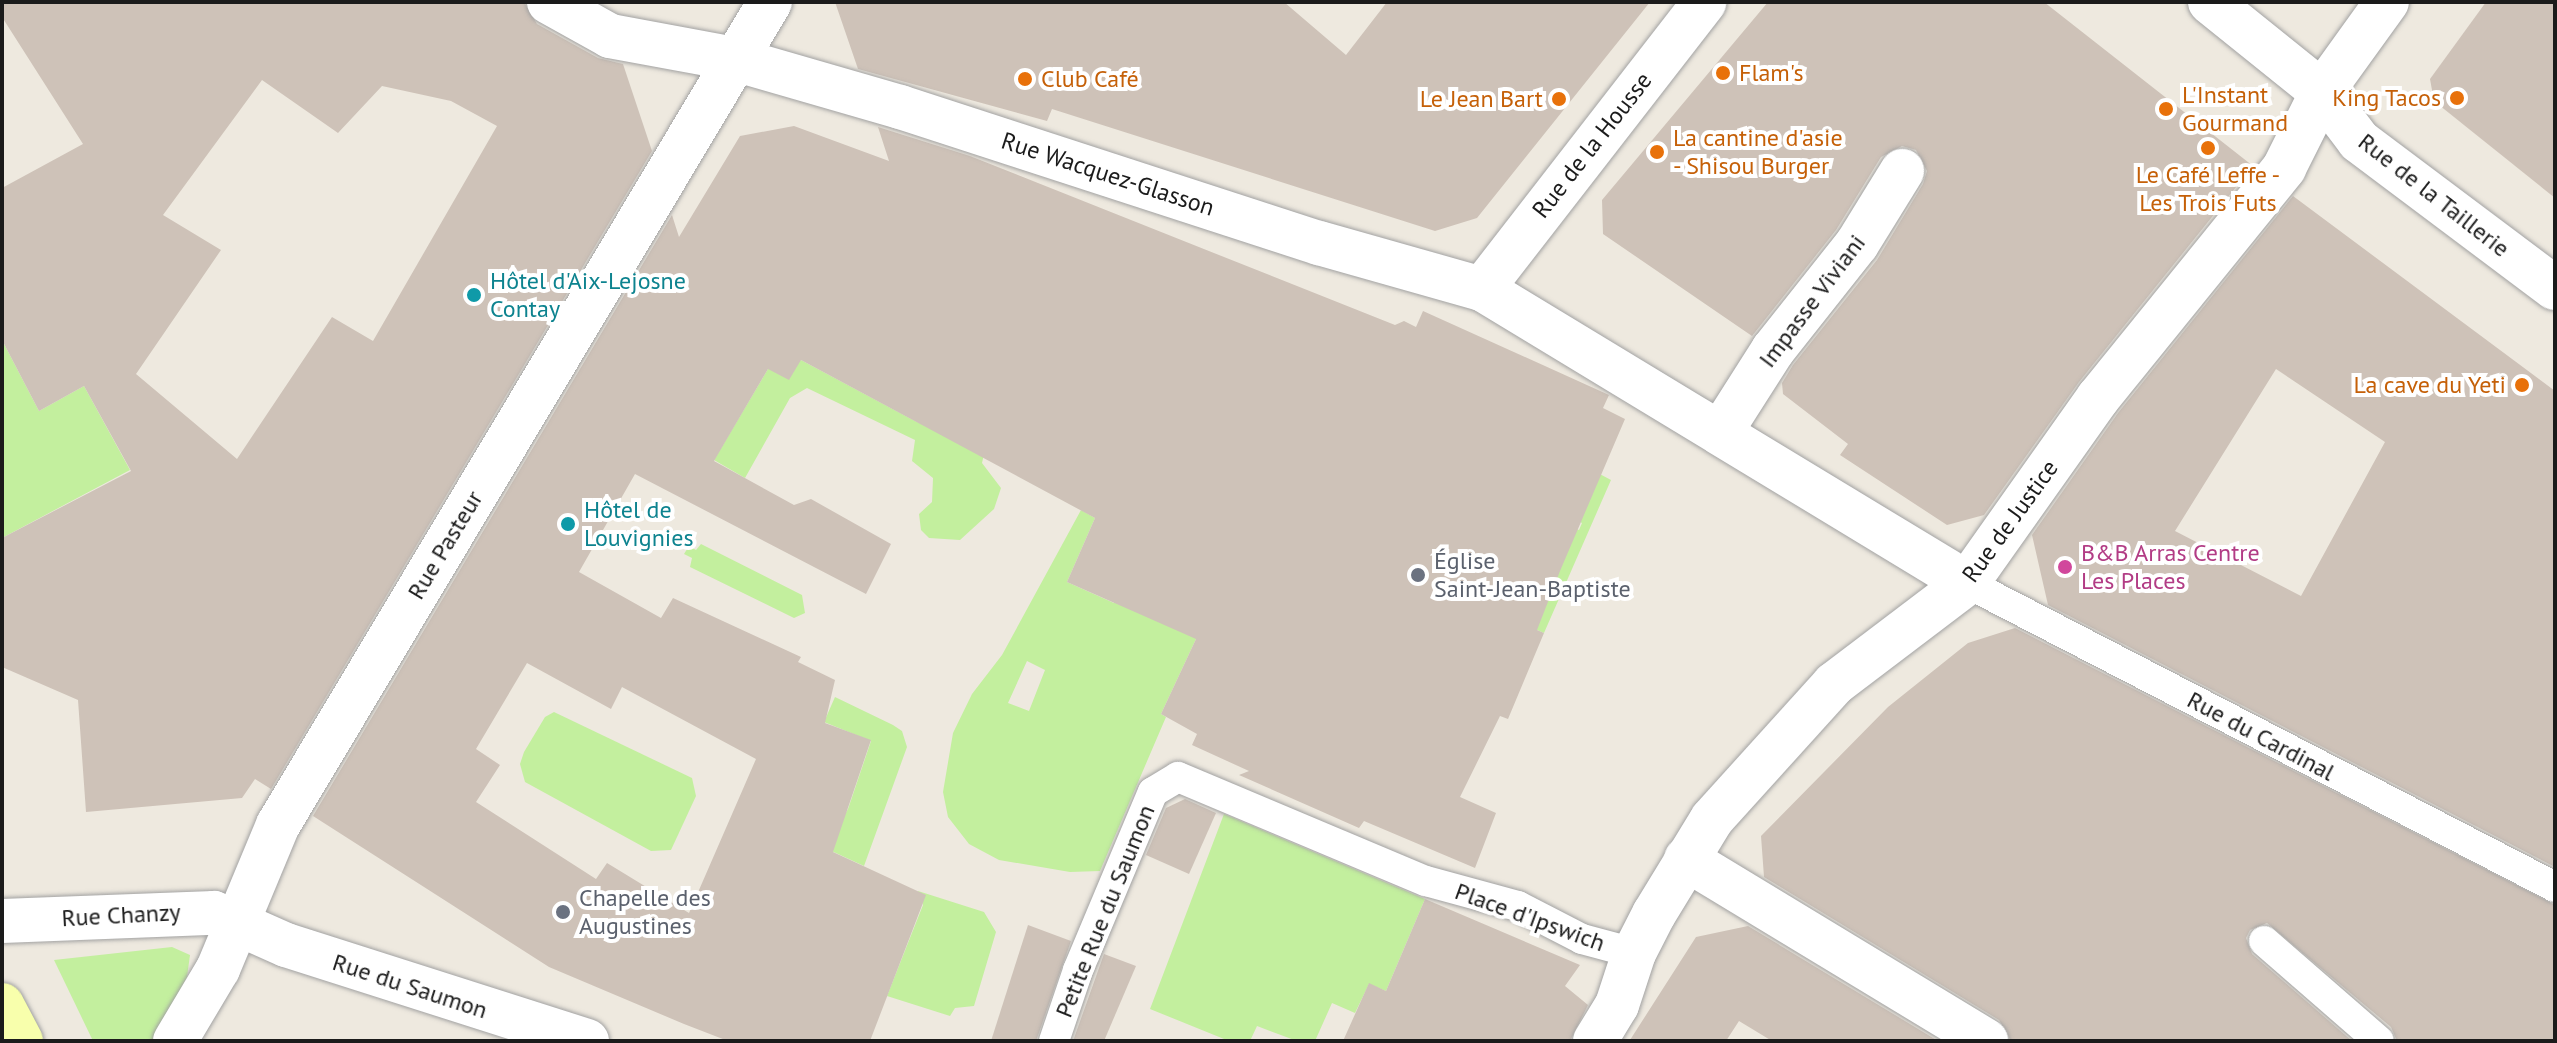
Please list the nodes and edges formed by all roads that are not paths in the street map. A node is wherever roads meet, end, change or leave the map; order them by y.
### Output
1 (549, 2) edge
2 (770, 2) edge
3 (1705, 2) edge
4 (2210, 2) edge
5 (2387, 2) edge
6 (734, 59) junction
7 (2322, 92) junction
8 (1902, 171) dead end
9 (2555, 288) edge
10 (1482, 289) junction
11 (1722, 430) junction
12 (1967, 583) junction
13 (1686, 859) junction
14 (1426, 881) joint
15 (2555, 887) edge
16 (238, 919) junction
17 (2, 921) edge
18 (2264, 941) dead end
19 (1634, 953) junction
20 (2, 1005) edge
21 (21, 1041) edge
22 (175, 1041) edge
23 (587, 1041) edge
24 (1054, 1041) edge
25 (1595, 1041) edge
26 (1986, 1041) edge
27 (2379, 1041) edge

1 - 6 street, Rue Wacquez-Glasson
2 - 6 street, Rue Pasteur
3 - 10 street, Rue de la Housse
4 - 7 street, Rue de la Taillerie
5 - 7 street, Rue de Justice
6 - 10 street, Rue Wacquez-Glasson
6 - 16 street, Rue Pasteur
7 - 9 street, Rue de la Taillerie
7 - 12 street, Rue de Justice
8 - 11 street, Impasse Viviani
10 - 11 street, Rue Wacquez-Glasson
11 - 12 street, Rue Wacquez-Glasson
12 - 13 street, Rue de Justice
12 - 15 lane, Rue du Cardinal
13 - 19 street, Rue de Justice
13 - 26 street
14 - 19 lane, Place d'Ipswich
14 - 24 lane, Petite Rue du Saumon
16 - 17 street, Rue Chanzy
16 - 22 street, Rue Pasteur
16 - 23 street, Rue du Saumon
18 - 27 lane
19 - 25 street, Rue de Justice
20 - 21 main road

